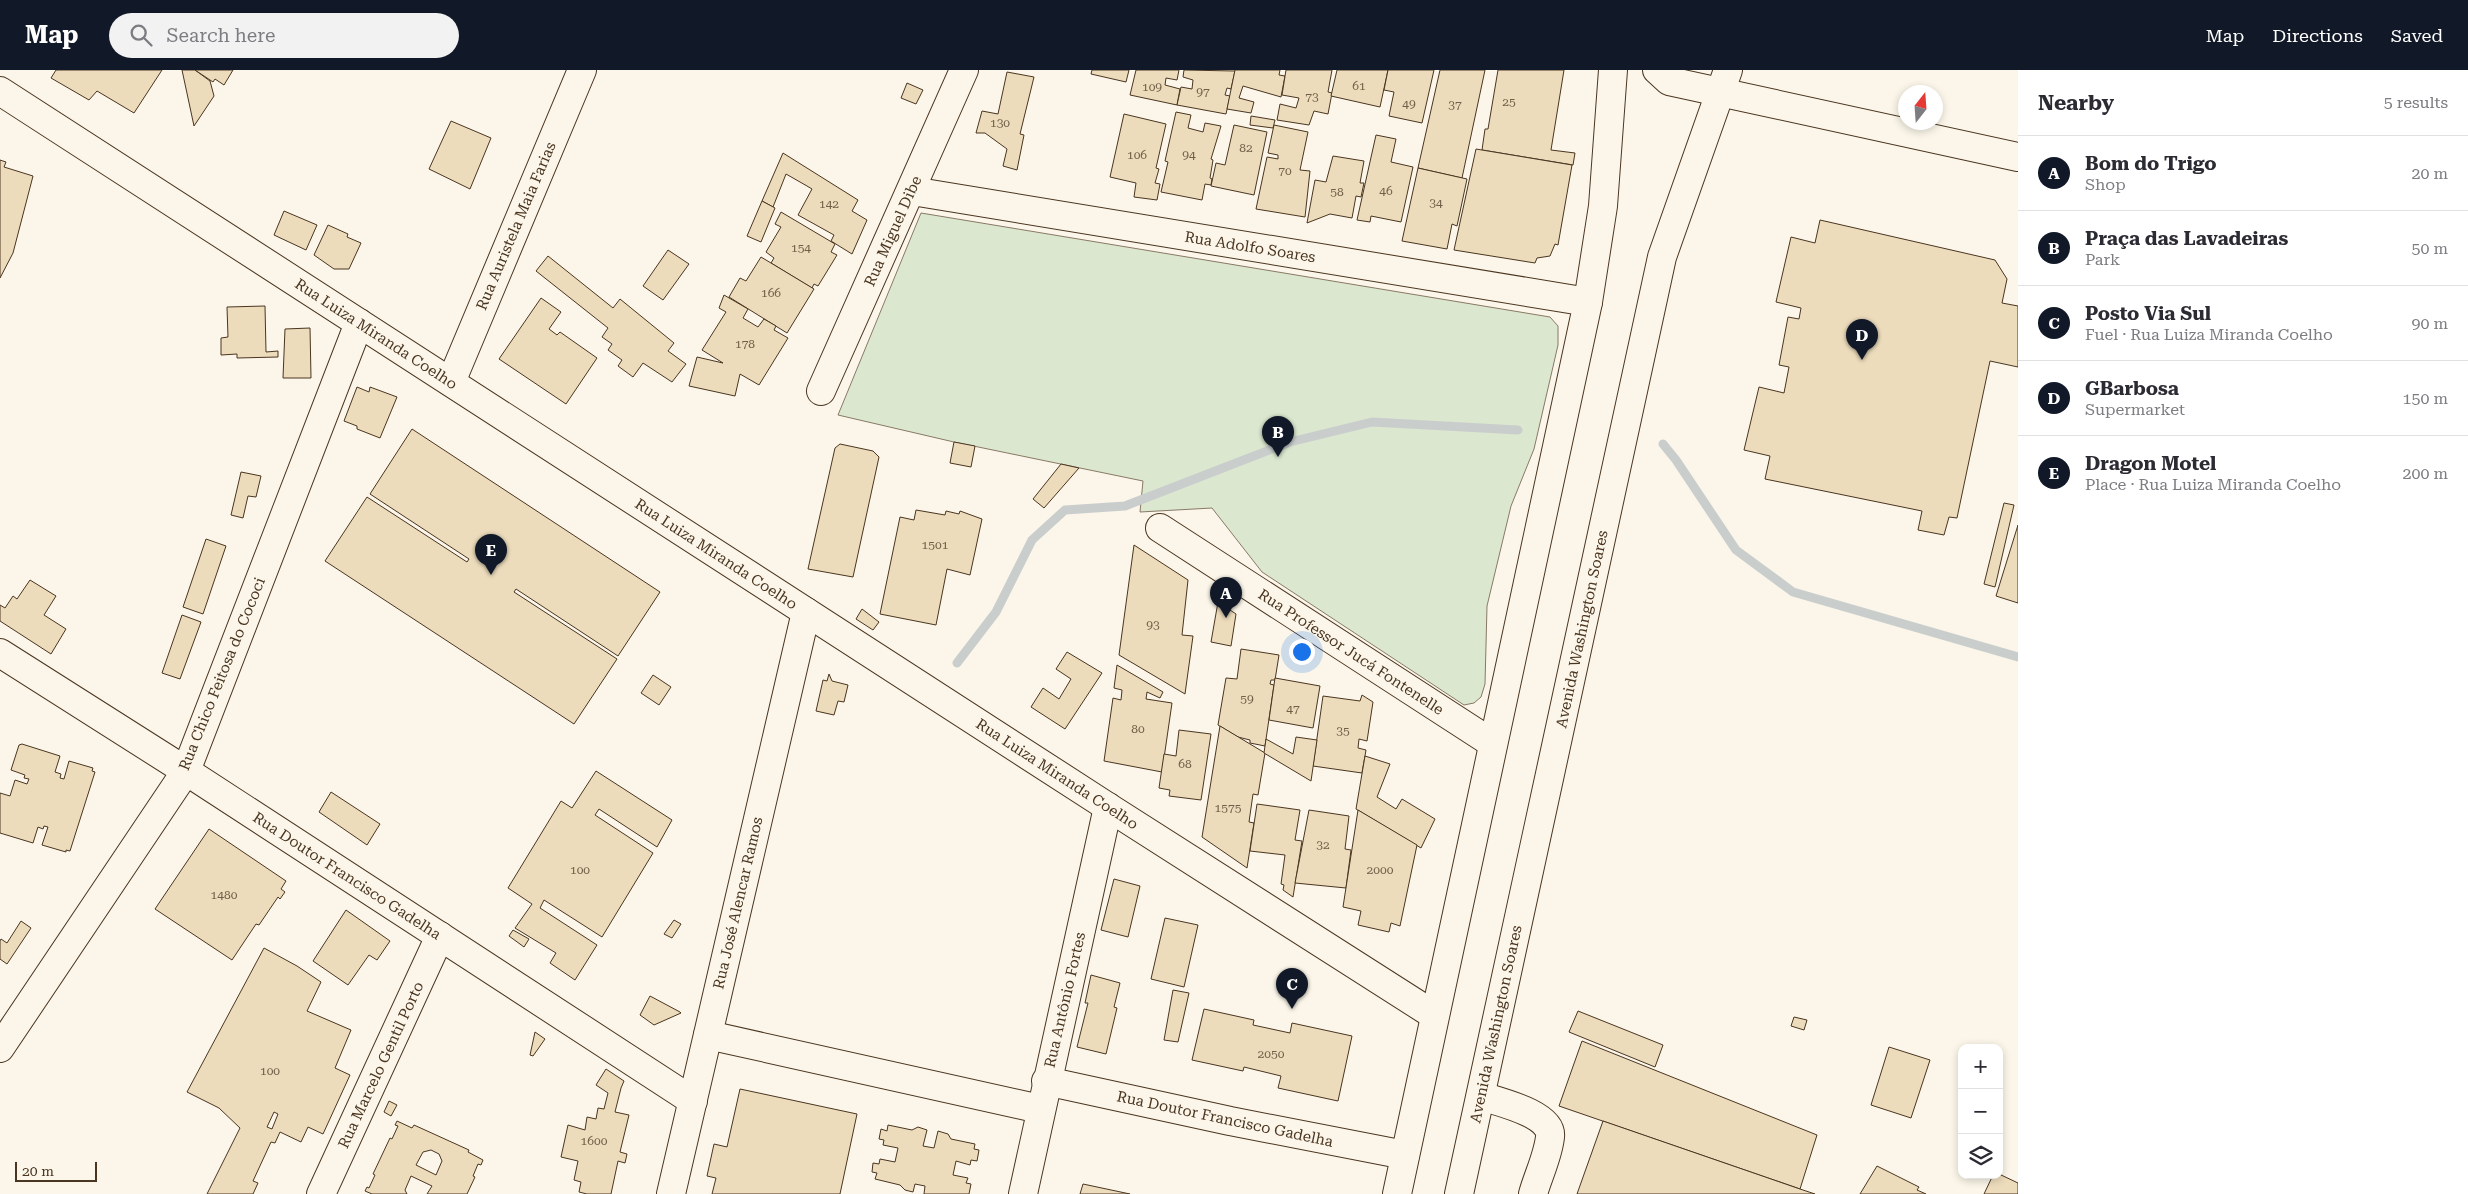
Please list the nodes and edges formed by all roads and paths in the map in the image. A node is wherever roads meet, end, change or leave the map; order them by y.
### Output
1 (582, 70) edge
2 (964, 70) edge
3 (1613, 70) edge
4 (1657, 70) edge
5 (1725, 81) edge
6 (0, 91) edge
7 (2018, 157) edge
8 (912, 191) junction
9 (1588, 302) junction
10 (359, 323) junction
11 (450, 382) junction
12 (821, 391) dead end
13 (1160, 528) dead end
14 (806, 612) junction
15 (0, 653) edge
16 (1492, 743) junction
17 (186, 771) junction
18 (1108, 807) junction
19 (440, 936) junction
20 (1434, 1015) junction
21 (708, 1035) junction
22 (0, 1048) edge
23 (1046, 1081) junction
24 (1481, 1096) junction
25 (693, 1101) junction
26 (1040, 1109) junction
27 (1405, 1155) junction
28 (321, 1194) edge
29 (670, 1194) edge
30 (1023, 1194) edge
31 (1397, 1194) edge
32 (1459, 1194) edge
33 (1533, 1194) edge

1 - 11 main road, Rua Auristela Maia Farias
2 - 8 main road, Rua Miguel Dibe
3 - 9 main road
4 - 5 main road
5 - 7 main road
5 - 24 main road, Avenida Washington Soares
6 - 10 main road, Rua Luiza Miranda Coelho
8 - 9 main road, Rua Adolfo Soares
8 - 12 main road, Rua Miguel Dibe
9 - 16 main road
10 - 11 main road, Rua Luiza Miranda Coelho
10 - 17 main road, Rua Chico Feitosa do Cococi
11 - 14 main road, Rua Luiza Miranda Coelho
13 - 16 main road, Rua Professor Jucá Fontenelle
14 - 18 main road, Rua Luiza Miranda Coelho
14 - 21 main road, Rua José Alencar Ramos
15 - 17 main road, Rua Doutor Francisco Gadelha
16 - 20 main road
17 - 19 main road, Rua Doutor Francisco Gadelha
17 - 22 main road, Rua Chico Feitosa do Cococi
18 - 20 main road, Rua Luiza Miranda Coelho
18 - 23 main road, Rua Antônio Fortes
19 - 25 main road, Rua Doutor Francisco Gadelha
19 - 28 main road, Rua Marcelo Gentil Porto
20 - 27 main road
21 - 25 main road, Rua José Alencar Ramos
21 - 26 main road
23 - 26 main road, Rua Antônio Fortes
23 - 27 main road, Rua Doutor Francisco Gadelha
24 - 32 main road, Avenida Washington Soares
24 - 33 main road
25 - 29 main road, Rua José Alencar Ramos
26 - 30 main road, Rua Antônio Fortes
27 - 31 main road

